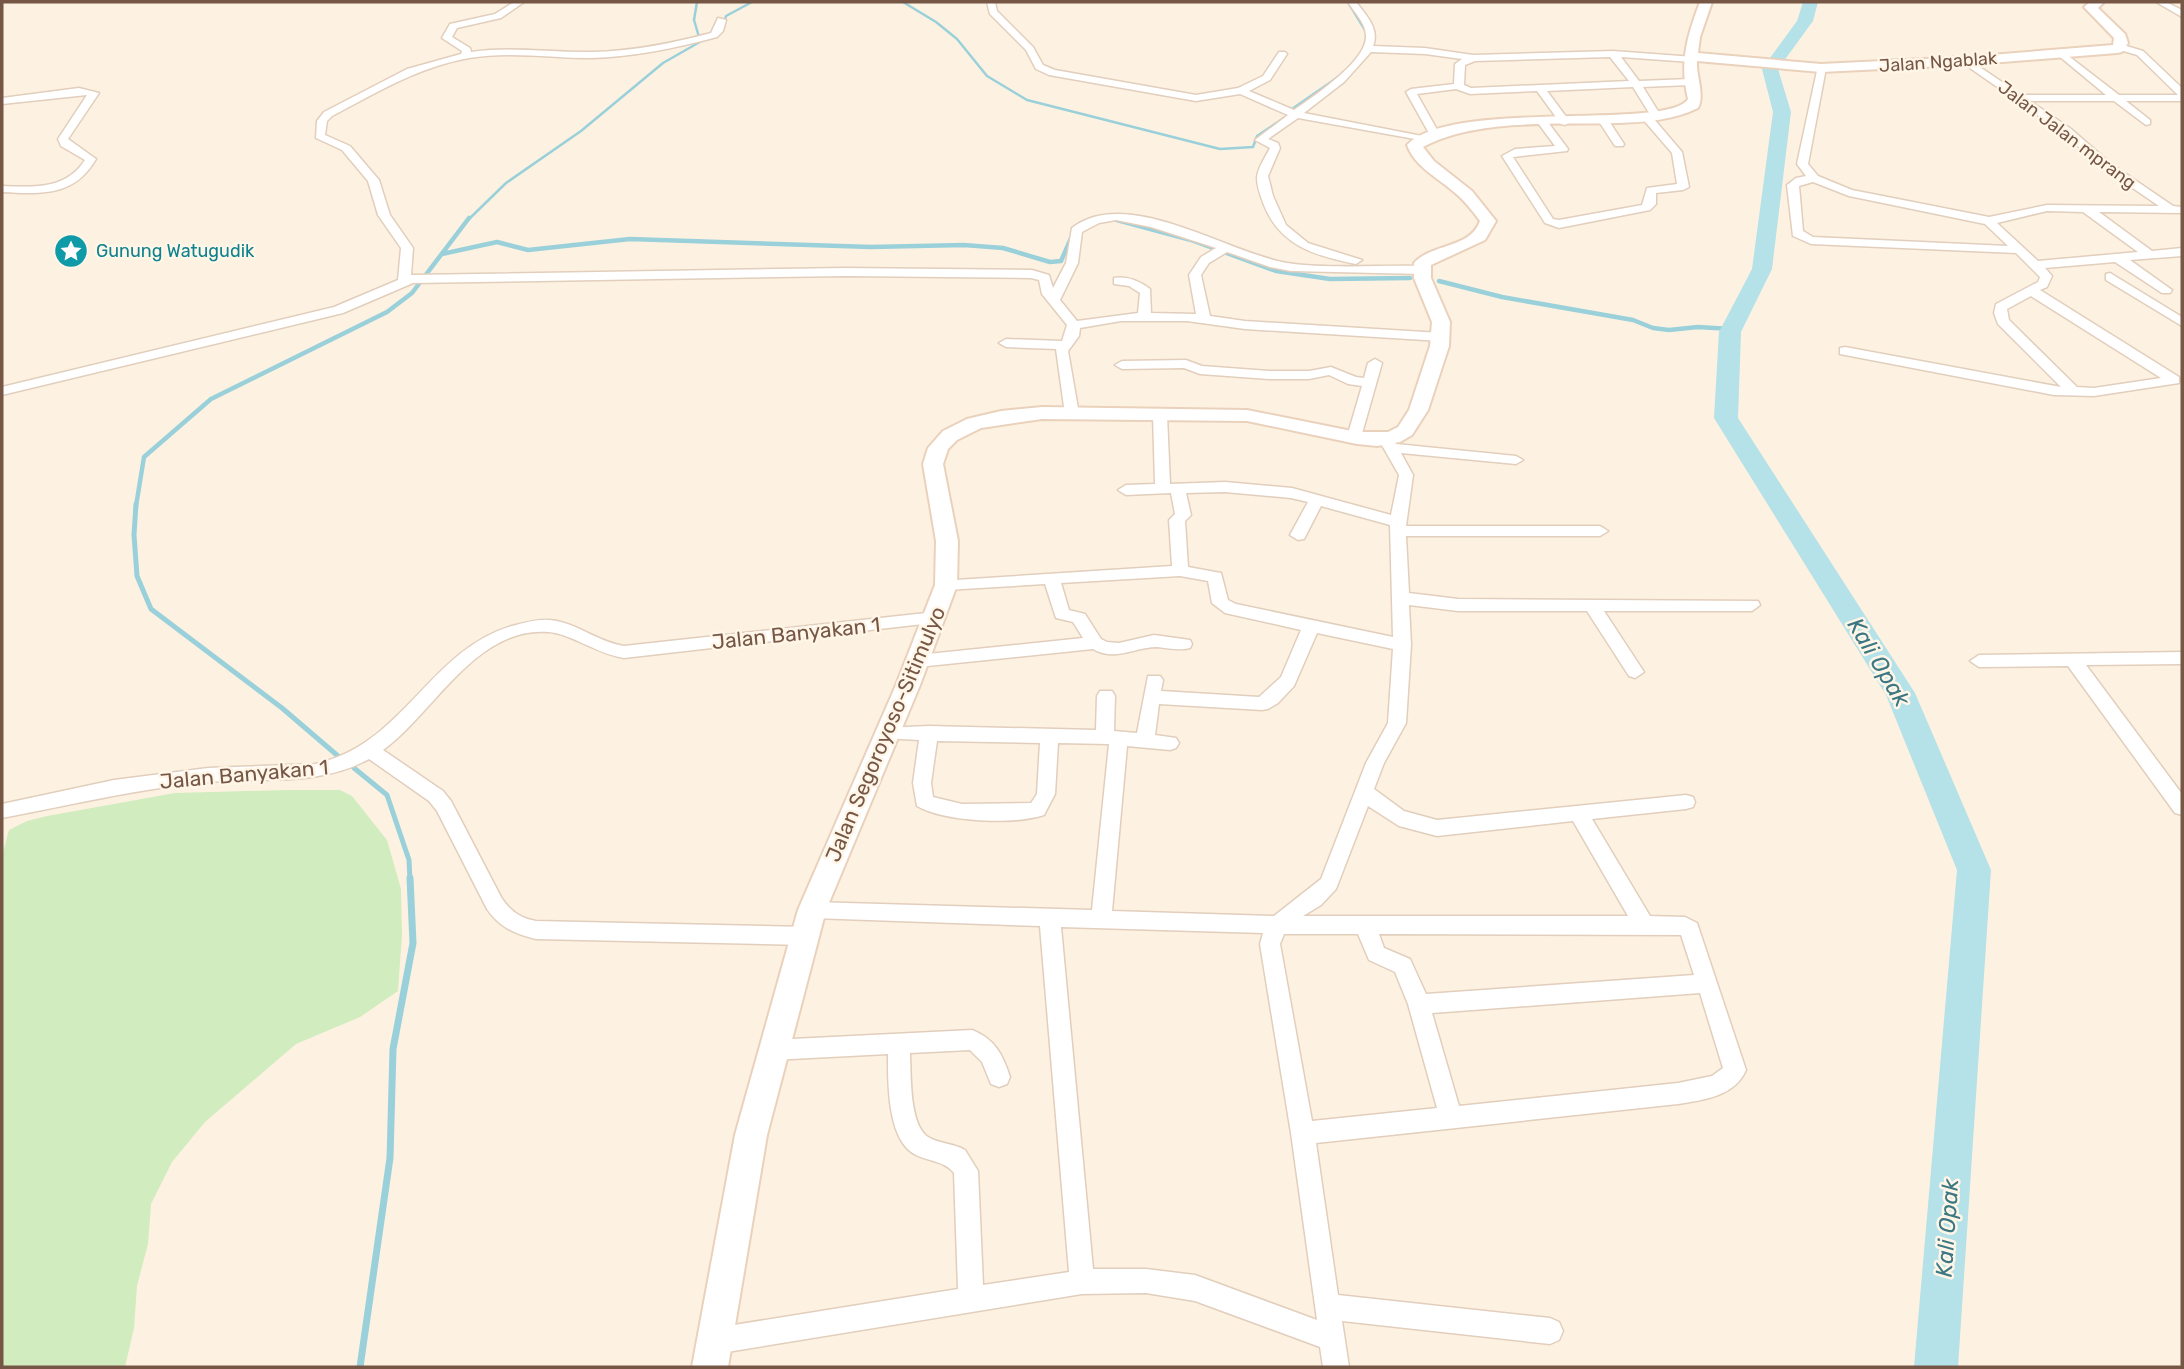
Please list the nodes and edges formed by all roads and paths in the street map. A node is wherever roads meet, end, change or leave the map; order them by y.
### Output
1 (520, 2) edge
2 (991, 2) edge
3 (1352, 2) edge
4 (1706, 2) edge
5 (2160, 2) edge
6 (2091, 3) edge
7 (2182, 14) edge
8 (721, 20) dead end
9 (2120, 47) junction
10 (1366, 50) junction
11 (1282, 54) dead end
12 (1614, 54) junction
13 (2062, 54) junction
14 (465, 56) junction
15 (1473, 58) junction
16 (1692, 58) junction
17 (1965, 61) junction
18 (1821, 68) junction
19 (1689, 82) junction
20 (1637, 85) junction
21 (1460, 86) junction
22 (1540, 89) junction
23 (1482, 90) junction
24 (1241, 91) junction
25 (2182, 93) edge
26 (2019, 98) junction
27 (2115, 98) junction
28 (2182, 98) edge
29 (2, 102) edge
30 (1493, 106) dead end
31 (1294, 114) junction
32 (1651, 116) junction
33 (1603, 120) junction
34 (1554, 122) junction
35 (2146, 122) dead end
36 (1429, 137) junction
37 (1619, 144) dead end
38 (1814, 178) junction
39 (2, 189) edge
40 (2084, 207) junction
41 (2176, 209) edge
42 (2182, 218) edge
43 (1989, 221) junction
44 (1220, 250) junction
45 (2020, 250) junction
46 (2182, 252) edge
47 (2150, 255) junction
48 (2118, 258) junction
49 (2036, 265) junction
50 (1374, 269) junction
51 (1421, 270) junction
52 (2110, 277) dead end
53 (404, 281) junction
54 (1118, 281) dead end
55 (2031, 290) junction
56 (2166, 290) dead end
57 (1053, 301) junction
58 (1144, 317) junction
59 (1204, 320) junction
60 (2182, 322) edge
61 (1074, 325) junction
62 (1441, 337) junction
63 (1006, 343) dead end
64 (1063, 345) junction
65 (1844, 351) dead end
66 (1375, 363) dead end
67 (1122, 365) dead end
68 (2179, 381) edge
69 (1370, 382) junction
70 (2, 391) edge
71 (2074, 392) junction
72 (1072, 414) junction
73 (1160, 415) junction
74 (1354, 437) junction
75 (1389, 444) junction
76 (1516, 460) dead end
77 (1170, 489) junction
78 (1126, 490) dead end
79 (1318, 498) junction
80 (1398, 527) junction
81 (1600, 531) dead end
82 (1298, 535) dead end
83 (1180, 570) junction
84 (1052, 580) junction
85 (946, 585) junction
86 (1401, 598) junction
87 (1592, 604) junction
88 (1752, 605) dead end
89 (935, 618) junction
90 (1311, 626) junction
91 (1095, 643) junction
92 (1184, 645) dead end
93 (1402, 645) junction
94 (2182, 658) edge
95 (2072, 659) junction
96 (918, 661) junction
97 (1979, 661) dead end
98 (1635, 672) dead end
99 (1106, 696) dead end
100 (888, 733) junction
101 (929, 733) junction
102 (1049, 736) junction
103 (1112, 738) junction
104 (1145, 740) junction
105 (1170, 743) dead end
106 (369, 750) junction
107 (1364, 791) junction
108 (1686, 802) dead end
109 (2182, 808) edge
110 (2, 811) edge
111 (1579, 814) junction
112 (812, 910) junction
113 (1050, 918) junction
114 (1101, 920) junction
115 (1276, 925) junction
116 (1644, 925) junction
117 (1367, 926) junction
118 (805, 936) junction
119 (1706, 982) junction
120 (1419, 1003) junction
121 (899, 1042) junction
122 (772, 1050) junction
123 (999, 1077) dead end
124 (1451, 1118) junction
125 (1303, 1133) junction
126 (1082, 1282) junction
127 (971, 1300) junction
128 (1328, 1307) junction
129 (1550, 1331) dead end
130 (1333, 1339) junction
131 (715, 1341) junction
132 (710, 1367) edge
133 (1336, 1367) edge

1 - 14 street
2 - 24 street
3 - 10 street
4 - 16 main road
5 - 7 street
6 - 9 main road
8 - 14 street
9 - 13 main road, Jalan Ngablak
9 - 25 street
10 - 15 street
10 - 31 street
11 - 24 street
12 - 15 street
12 - 16 street
12 - 20 street
13 - 17 main road, Jalan Ngablak
13 - 27 street
14 - 53 street
15 - 21 street
16 - 18 main road, Jalan Ngablak
16 - 19 main road
17 - 18 main road, Jalan Ngablak
17 - 26 street, Jalan Jalan mprang
18 - 38 street
19 - 20 street
19 - 32 main road
20 - 22 street
20 - 32 street
21 - 23 street
21 - 36 street
22 - 23 street
22 - 34 street
23 - 30 street
24 - 31 street
26 - 27 street
26 - 41 street, Jalan Jalan mprang
27 - 28 street
27 - 35 street
29 - 39 street
31 - 36 street
31 - 50 street
32 - 33 main road
32 - 34 street
33 - 34 main road
33 - 37 street
34 - 36 main road
36 - 51 main road
38 - 43 street
38 - 45 street
40 - 41 street
40 - 43 street
40 - 47 street
41 - 42 street, Jalan Jalan mprang
43 - 45 street
44 - 50 street
44 - 57 street
44 - 59 street
45 - 49 street
46 - 47 street
47 - 48 street
48 - 49 street
48 - 56 street
49 - 55 street
50 - 51 street
51 - 62 main road
52 - 60 street
53 - 57 street
53 - 70 street
54 - 58 street
55 - 68 street
55 - 71 street
57 - 61 street
58 - 59 street
58 - 61 street
59 - 62 street
61 - 64 street
62 - 75 main road
63 - 64 street
64 - 72 street
65 - 71 street
66 - 69 street
67 - 69 street
68 - 71 street
69 - 74 street
72 - 73 main road, Jalan Segoroyoso-Sitimulyo
72 - 85 main road, Jalan Segoroyoso-Sitimulyo
73 - 74 main road, Jalan Segoroyoso-Sitimulyo
73 - 77 street
74 - 75 main road, Jalan Segoroyoso-Sitimulyo
75 - 76 street
75 - 80 street
77 - 78 street
77 - 79 street
77 - 83 street
79 - 80 street
79 - 82 street
80 - 81 street
80 - 86 street
83 - 84 street
83 - 90 street
84 - 85 street
84 - 91 street
85 - 89 main road, Jalan Segoroyoso-Sitimulyo
86 - 87 street
86 - 93 street
87 - 88 street
87 - 98 street
89 - 96 main road, Jalan Segoroyoso-Sitimulyo
89 - 106 street, Jalan Banyakan 1
90 - 93 street
90 - 104 street
91 - 92 street
91 - 96 street
93 - 107 street
94 - 95 street
95 - 97 street
95 - 109 street
96 - 100 main road, Jalan Segoroyoso-Sitimulyo
99 - 103 street
100 - 101 street
100 - 112 main road, Jalan Segoroyoso-Sitimulyo
101 - 102 street
101 - 102 street
102 - 103 street
103 - 104 street
103 - 114 street
104 - 105 street
106 - 110 street, Jalan Banyakan 1
106 - 118 street
107 - 111 street
107 - 115 street
108 - 111 street
111 - 116 street
112 - 113 street
112 - 118 main road, Jalan Segoroyoso-Sitimulyo
113 - 114 street
113 - 126 street
114 - 115 street
115 - 117 street
115 - 125 street
116 - 117 street
116 - 119 street
117 - 120 street
118 - 122 main road, Jalan Segoroyoso-Sitimulyo
119 - 120 street
119 - 124 street
120 - 124 street
121 - 122 street
121 - 123 street
121 - 127 street
122 - 131 main road, Jalan Segoroyoso-Sitimulyo
124 - 125 street
125 - 128 street
126 - 127 street
126 - 130 street
127 - 131 street
128 - 129 street
128 - 130 street
130 - 133 street
131 - 132 main road, Jalan Segoroyoso-Sitimulyo

